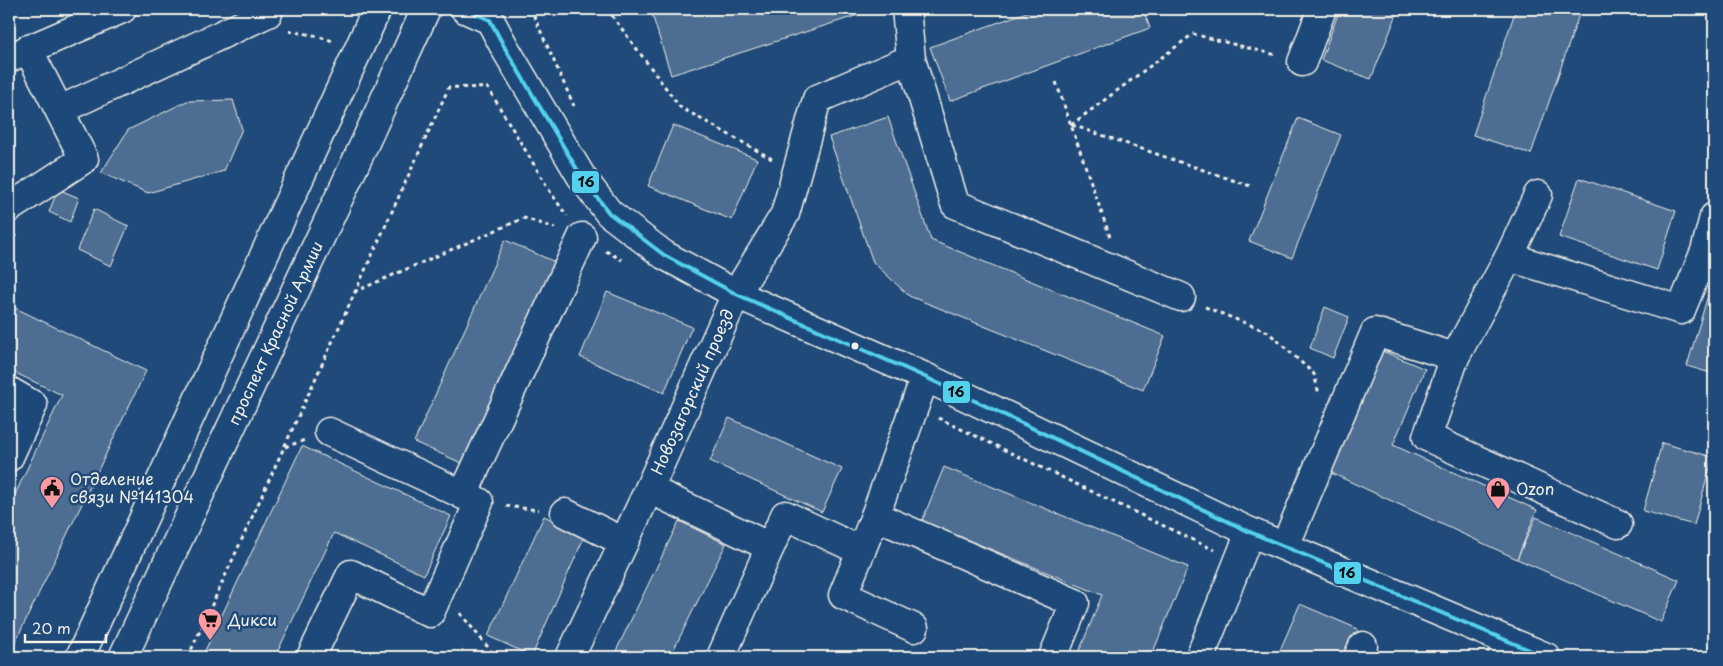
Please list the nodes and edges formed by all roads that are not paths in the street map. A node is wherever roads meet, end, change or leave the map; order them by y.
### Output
1 (122, 9) edge
2 (377, 9) edge
3 (426, 9) edge
4 (465, 9) edge
5 (906, 9) edge
6 (1322, 9) edge
7 (278, 22) road end
8 (18, 53) edge
9 (910, 59) junction
10 (1302, 62) road end
11 (60, 110) junction
12 (1538, 195) dead end
13 (1714, 218) edge
14 (16, 219) edge
15 (582, 237) road end
16 (1710, 254) edge
17 (1509, 257) junction
18 (736, 294) junction
19 (1181, 297) road end
20 (1455, 357) junction
21 (925, 377) junction
22 (9, 391) edge
23 (329, 432) dead end
24 (9, 457) edge
25 (649, 489) junction
26 (471, 499) junction
27 (564, 513) road end
28 (875, 516) junction
29 (1618, 524) dead end
30 (1250, 532) junction
31 (624, 542) junction
32 (1285, 546) junction
33 (770, 547) junction
34 (861, 552) junction
35 (914, 628) dead end
36 (1505, 649) edge
37 (80, 657) edge
38 (123, 657) edge
39 (311, 657) edge
40 (570, 657) edge
41 (721, 657) edge
42 (1053, 657) edge
43 (1200, 657) edge
44 (1546, 657) edge

1 - 8 main road
2 - 37 main road
3 - 38 main road, проспект Красной Армии
4 - 18 main road
5 - 9 main road
6 - 10 main road
7 - 11 main road
8 - 11 main road
9 - 18 main road, Новозагорский проезд
9 - 19 main road
11 - 14 main road
12 - 17 main road
13 - 16 main road
15 - 26 main road
16 - 17 main road
17 - 20 main road
18 - 21 main road
18 - 25 main road, Новозагорский проезд
20 - 29 main road
20 - 32 main road
21 - 28 main road
21 - 30 main road
22 - 24 main road
23 - 26 main road
25 - 31 main road, Новозагорский проезд
25 - 33 main road
26 - 39 main road
27 - 31 main road
28 - 34 main road
28 - 42 main road
30 - 32 main road
30 - 43 main road
31 - 40 main road, Новозагорский проезд
32 - 36 main road
33 - 34 main road
33 - 41 main road
34 - 35 main road
36 - 44 main road

